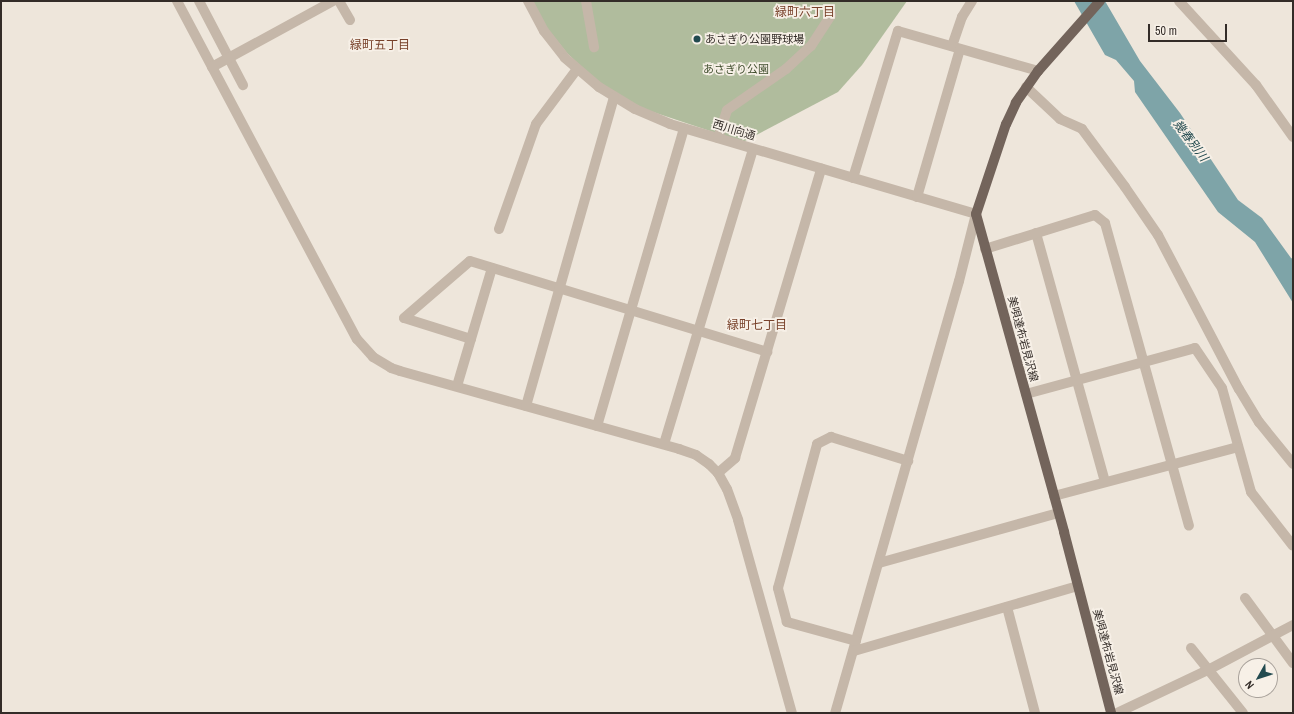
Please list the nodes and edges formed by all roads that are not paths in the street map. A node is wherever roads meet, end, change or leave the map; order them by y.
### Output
1 (199, 1) edge
2 (333, 1) edge
3 (339, 1) edge
4 (528, 1) edge
5 (586, 1) edge
6 (972, 1) edge
7 (1100, 1) edge
8 (1178, 1) edge
9 (179, 2) edge
10 (831, 15) dead end
11 (350, 20) dead end
12 (594, 47) dead end
13 (956, 48) junction
14 (230, 57) junction
15 (212, 67) junction
16 (577, 69) junction
17 (1038, 71) junction
18 (243, 85) dead end
19 (1026, 87) junction
20 (614, 97) junction
21 (684, 128) junction
22 (1293, 137) edge
23 (718, 138) junction
24 (753, 148) junction
25 (822, 169) junction
26 (853, 178) junction
27 (917, 198) junction
28 (976, 214) junction
29 (499, 229) dead end
30 (1036, 233) junction
31 (985, 249) junction
32 (492, 268) junction
33 (559, 288) junction
34 (631, 310) junction
35 (698, 331) junction
36 (471, 339) junction
37 (767, 352) junction
38 (1145, 363) junction
39 (1076, 381) junction
40 (457, 386) junction
41 (1026, 394) junction
42 (526, 406) junction
43 (597, 426) junction
44 (664, 444) junction
45 (1238, 447) junction
46 (908, 461) junction
47 (1173, 464) junction
48 (1293, 464) edge
49 (718, 473) junction
50 (1105, 482) junction
51 (1054, 496) junction
52 (1058, 513) junction
53 (1189, 526) dead end
54 (1293, 546) edge
55 (879, 564) junction
56 (1078, 586) junction
57 (1245, 598) dead end
58 (1007, 607) junction
59 (1293, 625) edge
60 (1272, 636) junction
61 (855, 646) junction
62 (1191, 648) dead end
63 (1293, 663) edge
64 (1208, 670) junction
65 (792, 713) edge
66 (835, 713) edge
67 (1035, 713) edge
68 (1111, 713) edge
69 (1117, 713) edge
70 (1243, 713) edge

1 - 14 street
2 - 14 street
3 - 11 street
4 - 16 street, 西川向通
5 - 12 street
6 - 13 street
7 - 17 main road
8 - 22 street
9 - 15 street
10 - 23 street
13 - 17 street
13 - 26 street
13 - 27 street
14 - 15 street
14 - 18 street
15 - 40 street
16 - 20 street, 西川向通
16 - 29 street
17 - 19 main road
19 - 28 main road
19 - 48 street
20 - 21 street, 西川向通
20 - 33 street
21 - 23 street, 西川向通
21 - 34 street
23 - 24 street, 西川向通
24 - 25 street, 西川向通
24 - 35 street
25 - 26 street, 西川向通
25 - 37 street
26 - 27 street, 西川向通
27 - 28 street, 西川向通
28 - 31 main road, 美唄達布岩見沢線
28 - 46 street
30 - 31 street
30 - 38 street
30 - 39 street
31 - 41 main road, 美唄達布岩見沢線
32 - 33 street
32 - 36 street
32 - 36 street
33 - 34 street
33 - 42 street
34 - 35 street
34 - 43 street
35 - 37 street
35 - 44 street
36 - 40 street
37 - 49 street
38 - 39 street
38 - 45 street
38 - 47 street
39 - 41 street
39 - 50 street
40 - 42 street
41 - 51 main road, 美唄達布岩見沢線
42 - 43 street
43 - 44 street
44 - 49 street
45 - 47 street
45 - 54 street
46 - 55 street
46 - 61 street
47 - 50 street
47 - 53 street
49 - 65 street
50 - 51 street
51 - 52 main road, 美唄達布岩見沢線
52 - 55 street
52 - 56 main road, 美唄達布岩見沢線
55 - 61 street
56 - 58 street
56 - 68 main road, 美唄達布岩見沢線
57 - 60 street
58 - 61 street
58 - 67 street
59 - 60 street
60 - 63 street
60 - 64 street
61 - 66 street
62 - 64 street
64 - 69 street
64 - 70 street

